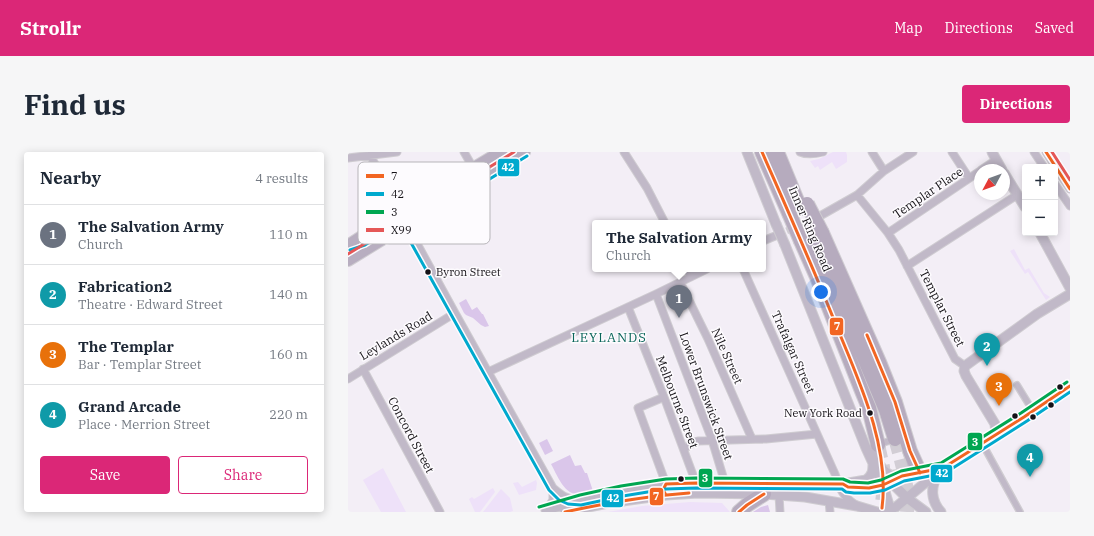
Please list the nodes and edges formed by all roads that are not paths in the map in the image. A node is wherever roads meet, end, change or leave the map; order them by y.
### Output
1 (397, 152) edge
2 (464, 152) edge
3 (501, 152) edge
4 (524, 152) edge
5 (624, 152) edge
6 (747, 152) edge
7 (762, 152) edge
8 (777, 152) edge
9 (800, 152) edge
10 (822, 152) edge
11 (872, 152) edge
12 (913, 152) edge
13 (952, 152) edge
14 (1034, 152) edge
15 (1046, 152) edge
16 (370, 155) junction
17 (904, 155) edge
18 (994, 156) edge
19 (348, 158) edge
20 (374, 162) edge
21 (470, 162) edge
22 (490, 162) edge
23 (987, 164) edge
24 (1042, 164) edge
25 (490, 168) edge
26 (884, 171) junction
27 (974, 175) edge
28 (969, 178) junction
29 (1010, 183) edge
30 (1058, 188) edge
31 (1070, 189) edge
32 (857, 194) junction
33 (1017, 195) junction
34 (1022, 203) edge
35 (1070, 206) edge
36 (799, 208) junction
37 (820, 216) tunnel mouth
38 (663, 220) edge
39 (888, 233) junction
40 (775, 236) tunnel mouth
41 (1042, 236) edge
42 (812, 237) junction
43 (766, 240) edge
44 (374, 244) edge
45 (417, 244) edge
46 (348, 260) edge
47 (907, 266) junction
48 (688, 272) edge
49 (701, 272) edge
50 (744, 272) edge
51 (691, 277) junction
52 (680, 282) junction
53 (1070, 288) edge
54 (1070, 294) edge
55 (654, 295) junction
56 (628, 307) junction
57 (455, 313) junction
58 (965, 366) junction
59 (363, 369) junction
60 (488, 372) junction
61 (348, 379) edge
62 (1017, 385) dead end
63 (1070, 386) edge
64 (664, 397) junction
65 (1033, 411) junction
66 (817, 434) junction
67 (996, 434) junction
68 (752, 439) junction
69 (896, 439) junction
70 (712, 440) junction
71 (982, 444) junction
72 (878, 445) junction
73 (684, 449) junction
74 (873, 463) junction
75 (943, 468) junction
76 (920, 480) junction
77 (696, 483) junction
78 (725, 483) junction
79 (666, 484) junction
80 (840, 484) junction
81 (553, 488) junction
82 (764, 494) junction
83 (666, 495) junction
84 (779, 495) junction
85 (907, 498) junction
86 (581, 500) junction
87 (830, 501) junction
88 (857, 506) junction
89 (546, 511) edge
90 (888, 511) edge
91 (440, 512) edge
92 (565, 512) edge
93 (739, 512) edge
94 (780, 512) edge
95 (830, 512) edge
96 (877, 512) edge
97 (926, 512) edge
98 (941, 512) edge
99 (1020, 512) edge

1 - 16 street
2 - 21 street
3 - 22 highway
4 - 25 highway
5 - 38 street
6 - 74 street, bridge
7 - 36 highway, Inner Ring Road
8 - 36 highway, Inner Ring Road
9 - 10 street
11 - 26 street
12 - 17 street
13 - 28 street
14 - 24 street
15 - 31 street
16 - 19 street
16 - 20 street
17 - 26 street
18 - 23 street, Templar Place
26 - 32 street
27 - 28 street, Templar Place
28 - 39 street, Templar Place
29 - 33 street
30 - 35 street
32 - 37 street
32 - 39 street, Templar Street
33 - 34 street
33 - 47 street
36 - 42 highway, Inner Ring Road
39 - 47 street, Templar Street
40 - 43 street
41 - 53 street
42 - 69 highway, Inner Ring Road
42 - 72 highway, Inner Ring Road
42 - 76 highway
44 - 46 highway
45 - 57 street
47 - 58 street, Templar Street
48 - 51 street
49 - 51 street
50 - 66 street, Trafalgar Street
51 - 52 street
52 - 55 street
52 - 68 street, Nile Street
54 - 58 street
55 - 56 street
55 - 70 street, Lower Brunswick Street
56 - 60 street
56 - 64 street, Melbourne Street
57 - 59 street, Leylands Road
57 - 60 street
58 - 67 street, Templar Street
59 - 61 street, Leylands Road
59 - 91 street, Concord Street
60 - 81 street
62 - 65 street
63 - 65 street
64 - 73 street, Melbourne Street
64 - 79 street
65 - 67 street
66 - 68 street
66 - 80 street, Trafalgar Street
67 - 71 street
68 - 70 street
69 - 72 street
69 - 72 street
70 - 73 street
70 - 78 street, Lower Brunswick Street
71 - 75 street
71 - 99 street
73 - 77 street, Melbourne Street
74 - 80 street
74 - 85 street
74 - 90 street
75 - 76 street
75 - 76 street
75 - 98 street
76 - 85 street
77 - 78 street
77 - 79 street
78 - 80 street
79 - 83 street
79 - 86 street
80 - 88 street, Trafalgar Street
81 - 86 street
81 - 89 street
82 - 83 street
82 - 84 street
82 - 93 highway
83 - 92 street
84 - 87 street
84 - 94 street
85 - 90 street
85 - 97 street
86 - 89 street
87 - 88 street
87 - 95 street
88 - 96 street

